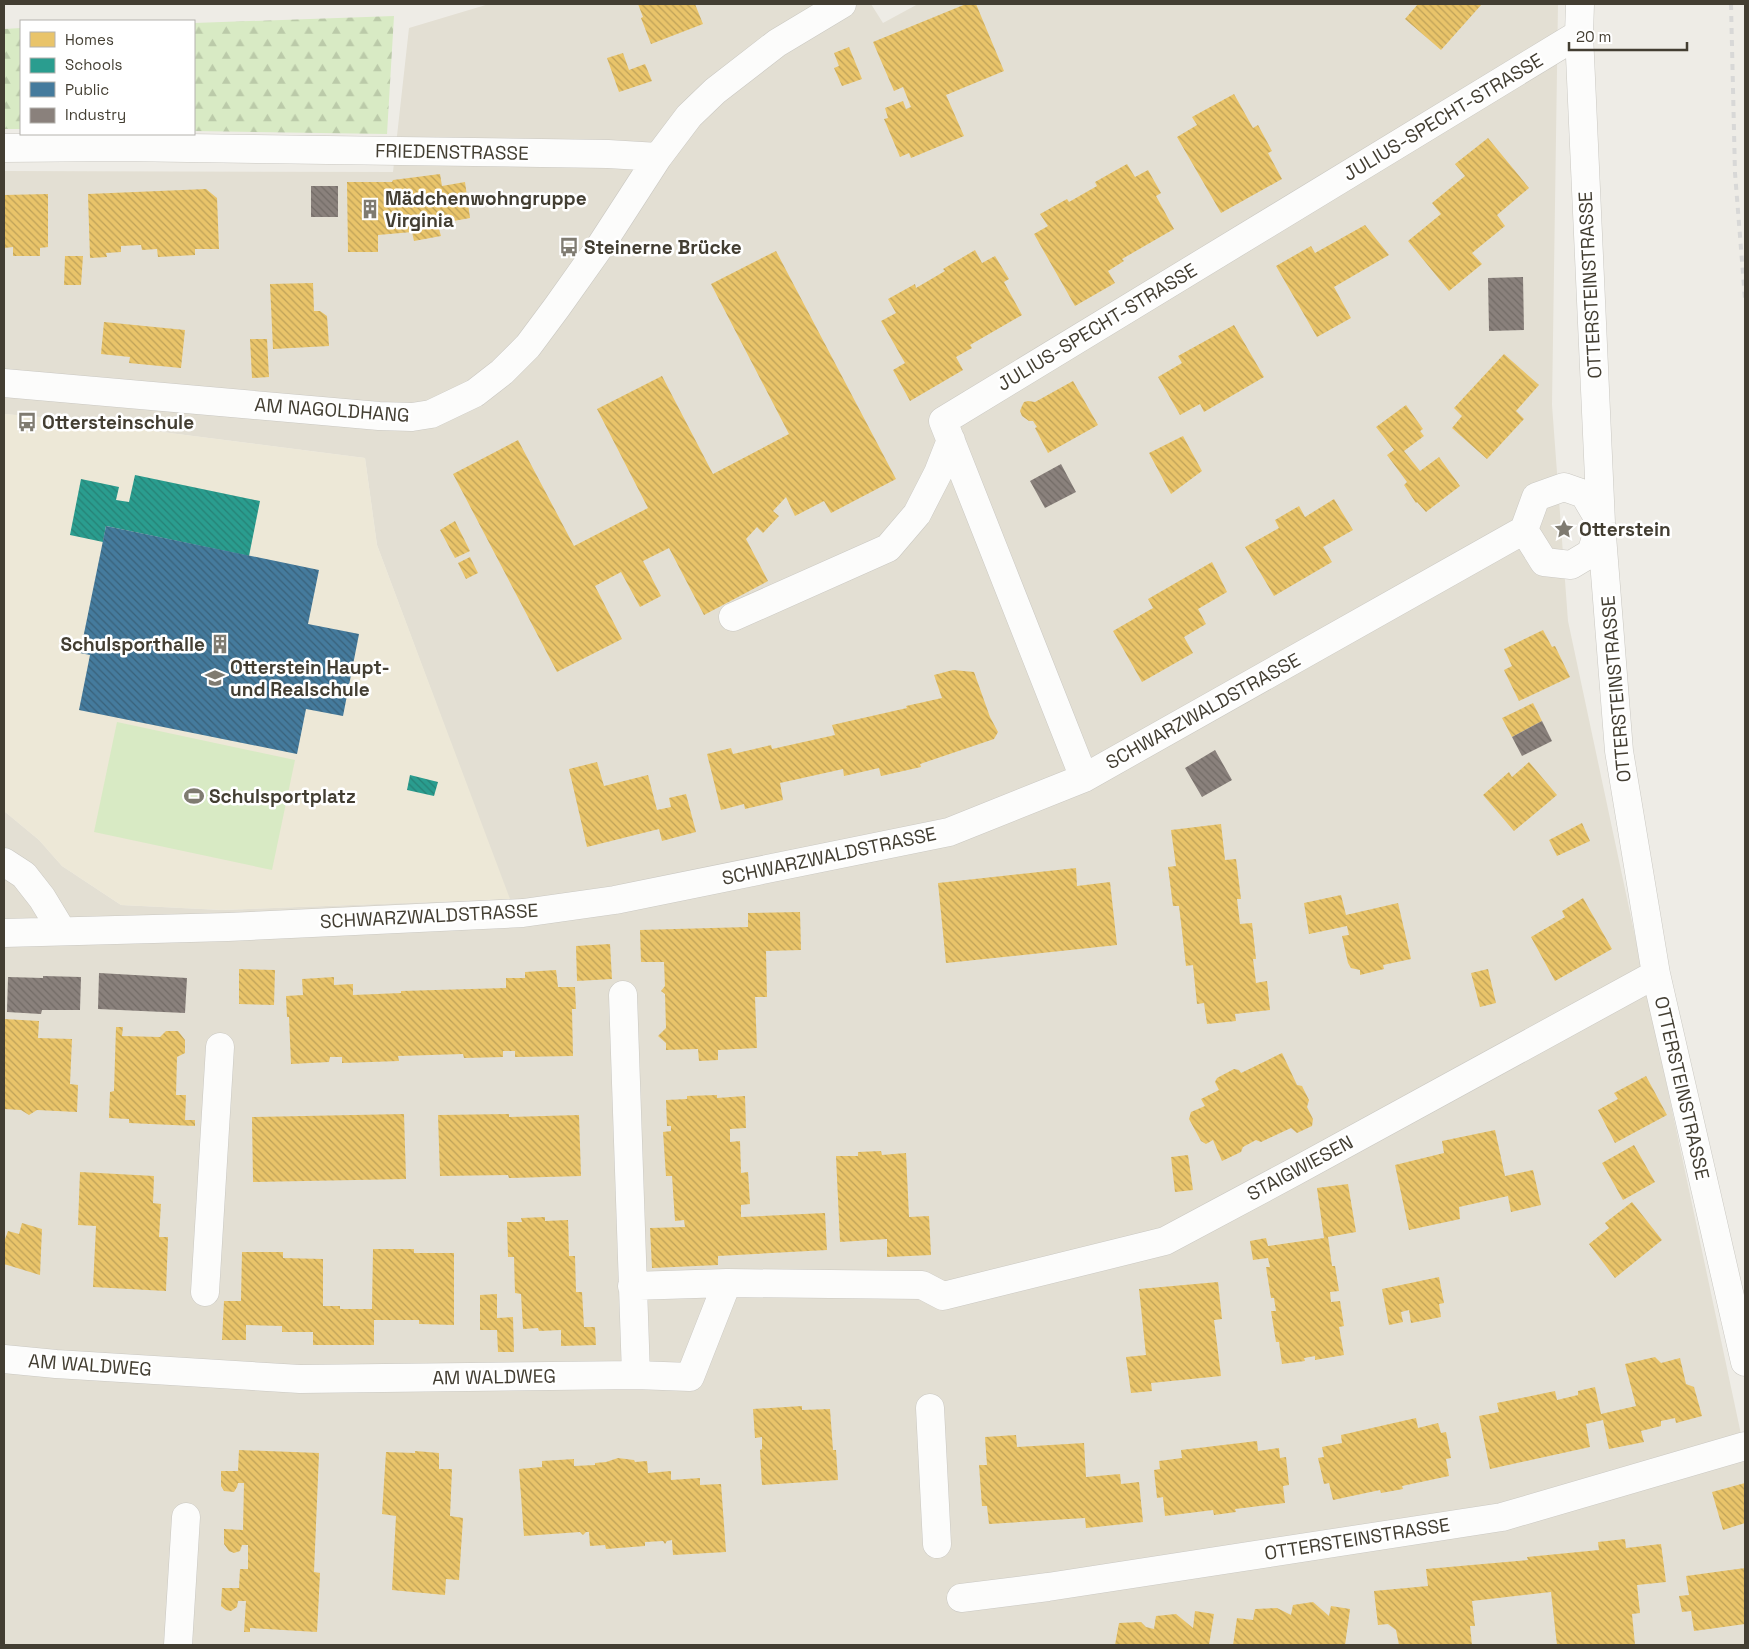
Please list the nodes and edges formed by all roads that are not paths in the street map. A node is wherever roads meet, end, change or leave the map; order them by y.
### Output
1 (842, 4) edge
2 (1580, 4) edge
3 (1579, 34) junction
4 (4, 148) edge
5 (658, 157) junction
6 (4, 383) edge
7 (950, 440) junction
8 (1601, 523) junction
9 (1524, 530) junction
10 (733, 617) dead end
11 (1084, 778) junction
12 (4, 862) edge
13 (62, 931) junction
14 (4, 932) edge
15 (1656, 974) junction
16 (623, 996) dead end
17 (220, 1047) dead end
18 (727, 1283) junction
19 (632, 1286) junction
20 (205, 1292) dead end
21 (4, 1359) edge
22 (1745, 1362) edge
23 (636, 1375) junction
24 (930, 1408) dead end
25 (1745, 1446) edge
26 (186, 1516) dead end
27 (937, 1544) dead end
28 (961, 1598) dead end
29 (178, 1645) edge

1 - 5 street
2 - 3 street, OTTERSTEINSTRASSE
3 - 7 street, JULIUS-SPECHT-STRASSE
3 - 8 street, OTTERSTEINSTRASSE
4 - 5 street, FRIEDENSTRASSE
5 - 6 street, AM NAGOLDHANG
7 - 10 street
7 - 11 street, JULIUS-SPECHT-STRASSE
8 - 9 street
8 - 9 street
8 - 15 street, OTTERSTEINSTRASSE
9 - 11 street, SCHWARZWALDSTRASSE
11 - 13 street, SCHWARZWALDSTRASSE
12 - 13 street
13 - 14 street, SCHWARZWALDSTRASSE
15 - 18 street, STAIGWIESEN
15 - 22 street, OTTERSTEINSTRASSE
16 - 19 street
17 - 20 street
18 - 19 street
18 - 23 street, AM WALDWEG
19 - 23 street
21 - 23 street, AM WALDWEG
24 - 27 street
25 - 28 street, OTTERSTEINSTRASSE
26 - 29 street

